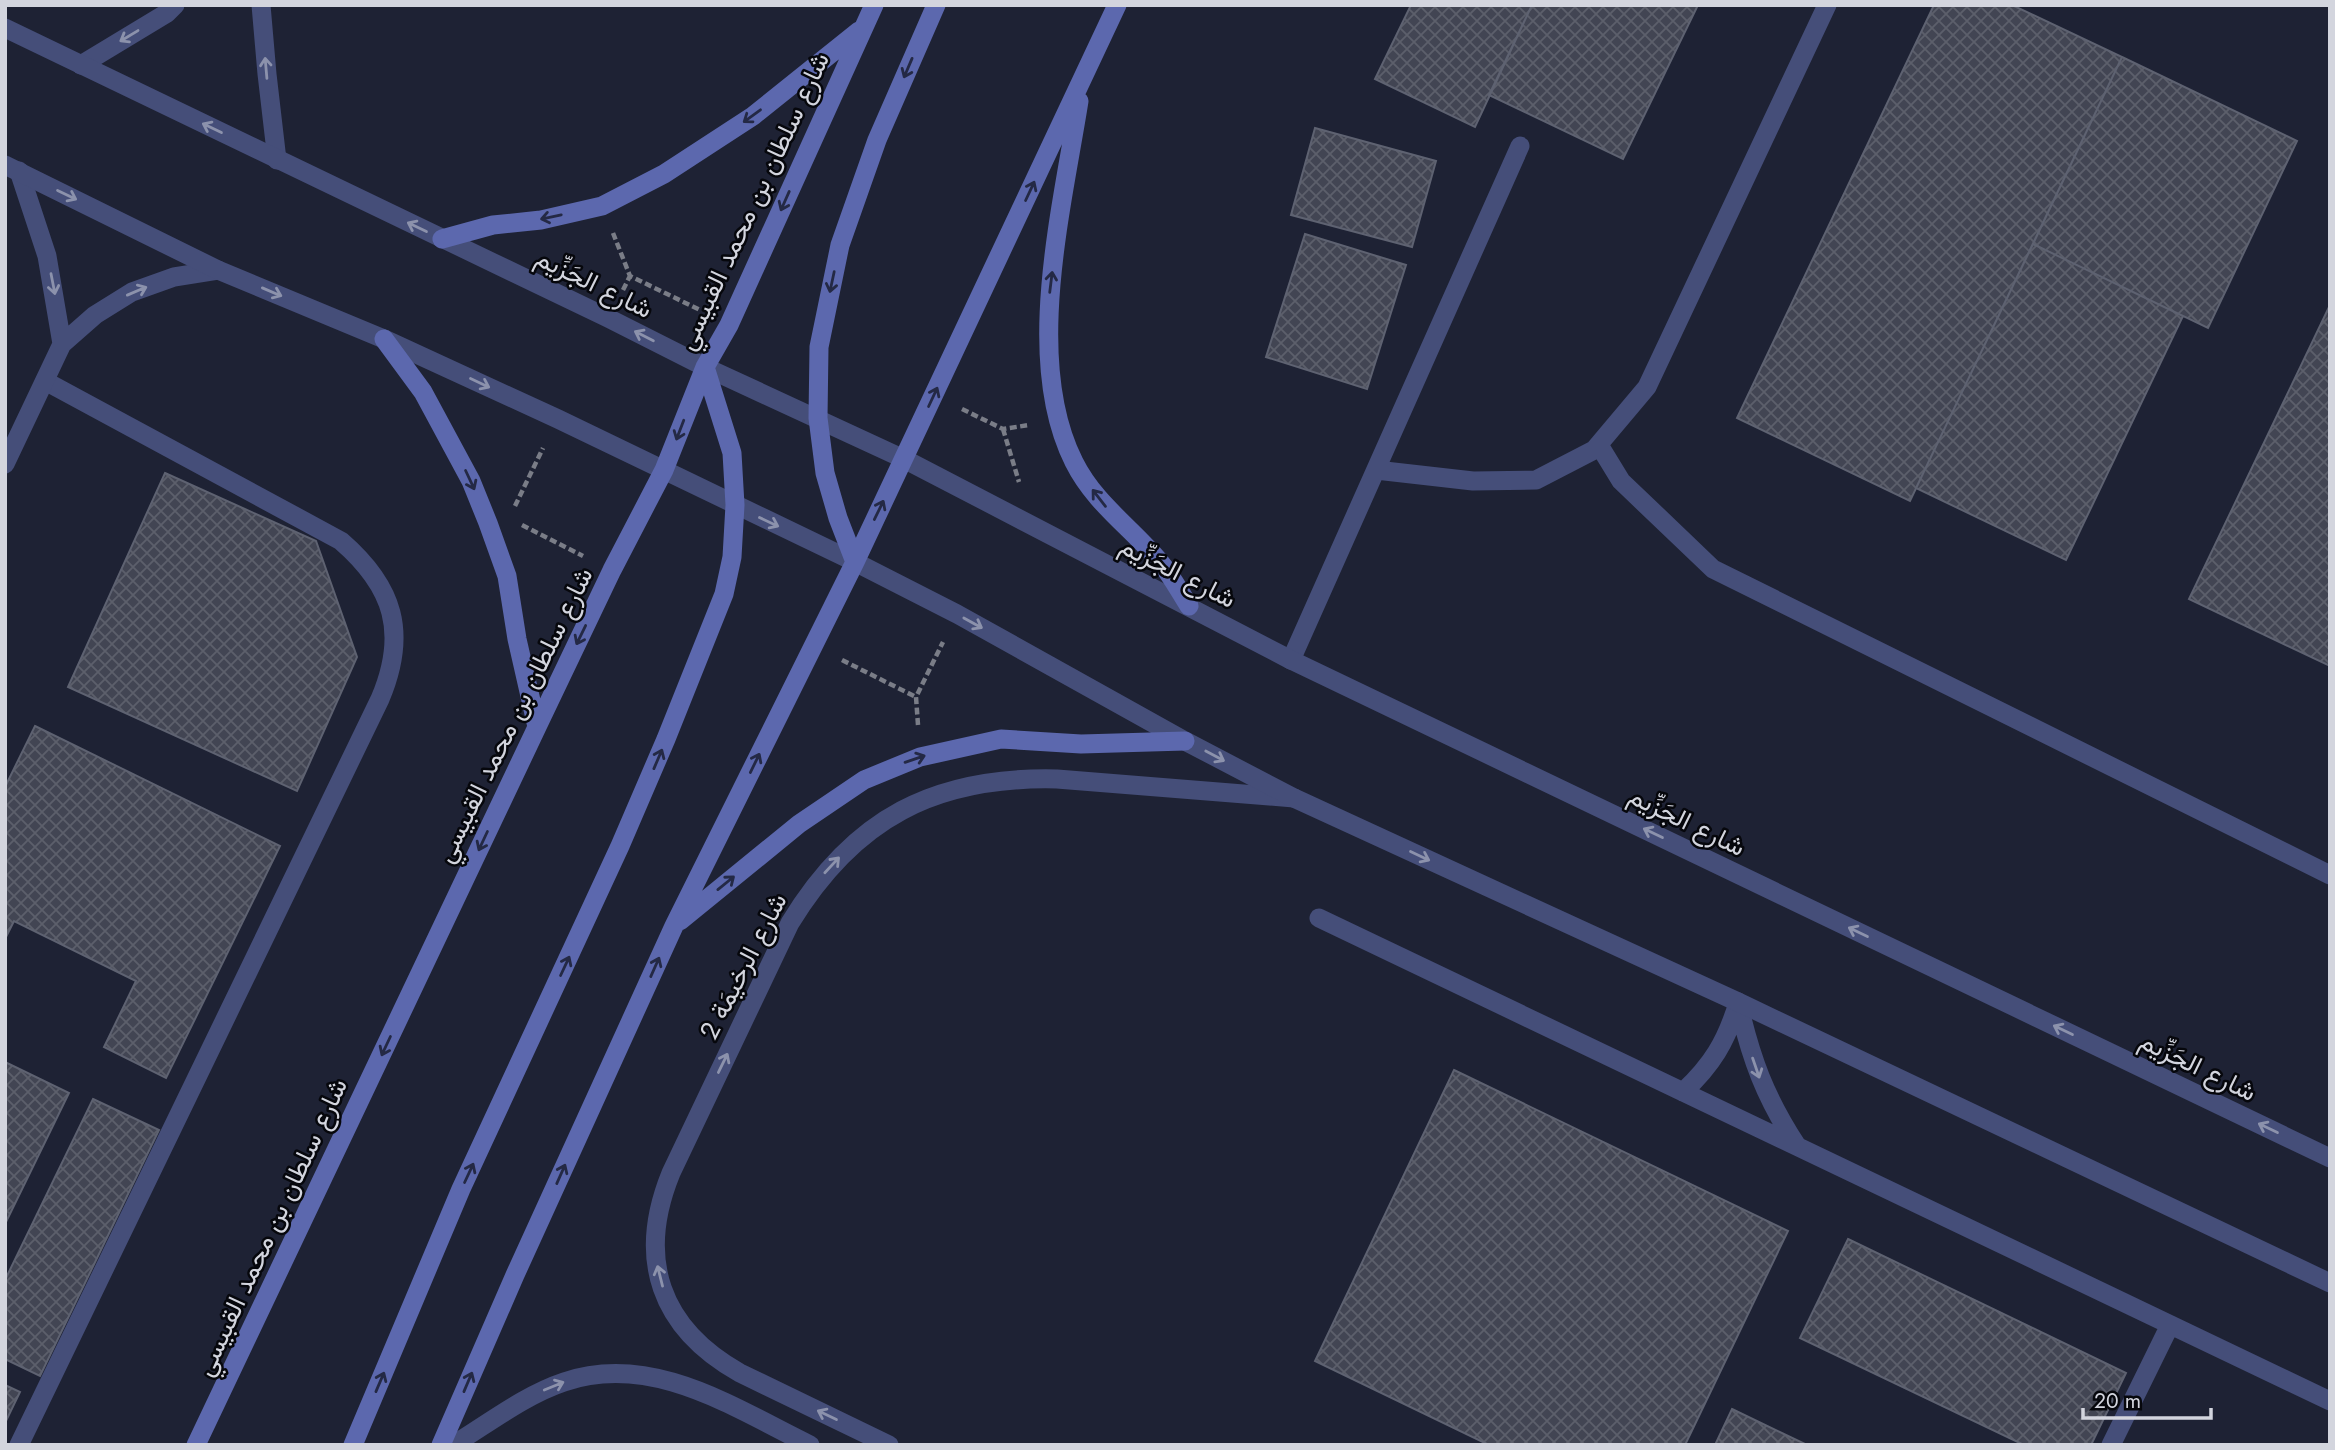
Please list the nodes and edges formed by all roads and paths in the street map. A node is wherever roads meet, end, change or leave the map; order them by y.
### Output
1 (175, 5) edge
2 (261, 5) edge
3 (874, 5) edge
4 (936, 5) edge
5 (1117, 5) edge
6 (1827, 5) edge
7 (5, 28) edge
8 (863, 28) junction
9 (81, 65) junction
10 (1082, 80) junction
11 (1520, 146) dead end
12 (277, 160) junction
13 (12, 168) edge
14 (602, 206) junction
15 (442, 239) junction
16 (218, 270) junction
17 (729, 325) junction
18 (384, 339) junction
19 (62, 344) junction
20 (705, 367) junction
21 (45, 382) junction
22 (934, 396) junction
23 (818, 418) junction
24 (558, 419) junction
25 (1599, 445) junction
26 (904, 459) junction
27 (5, 464) edge
28 (664, 470) junction
29 (1376, 470) junction
30 (735, 505) junction
31 (514, 506) dead end
32 (1007, 514) junction
33 (520, 524) dead end
34 (855, 562) junction
35 (612, 570) junction
36 (1189, 606) junction
37 (957, 614) junction
38 (813, 645) junction
39 (1291, 660) junction
40 (537, 727) junction
41 (1185, 741) junction
42 (1294, 798) junction
43 (2330, 874) edge
44 (1319, 918) dead end
45 (674, 926) junction
46 (1738, 1002) junction
47 (1683, 1092) junction
48 (1798, 1147) junction
49 (2330, 1158) edge
50 (2330, 1283) edge
51 (2170, 1325) junction
52 (2330, 1401) edge
53 (19, 1445) edge
54 (196, 1445) edge
55 (354, 1445) edge
56 (441, 1445) edge
57 (453, 1445) edge
58 (810, 1445) edge
59 (889, 1445) edge
60 (2111, 1445) edge

1 -> 9 street
12 -> 2 street
3 - 8 main road, شارع سلطان بن محمد القبيسي
4 -> 23 main road
5 - 10 main road
6 - 25 street
7 - 9 street, شارع الجَزِّيم
8 -> 14 main road
8 -> 17 main road, شارع سلطان بن محمد القبيسي
12 -> 9 street, شارع الجَزِّيم
22 -> 10 main road
36 -> 10 main road
11 - 29 street
15 -> 12 street, شارع الجَزِّيم
13 -> 16 street
13 -> 19 street
14 -> 15 main road
14 - 17 path
20 -> 15 street, شارع الجَزِّيم
16 -> 18 street
19 -> 16 street
17 - 20 main road, شارع سلطان بن محمد القبيسي
18 -> 24 street
18 -> 40 main road
19 - 21 street
20 - 23 street, شارع الجَزِّيم
20 -> 28 main road, شارع سلطان بن محمد القبيسي
20 - 30 main road
21 - 27 street
21 - 53 street
26 -> 22 main road
22 - 32 path
23 - 26 street, شارع الجَزِّيم
23 - 34 main road
24 - 28 street
24 - 31 path
25 - 29 street
25 - 43 street
26 - 32 street, شارع الجَزِّيم
34 -> 26 main road
28 - 30 street
28 - 35 main road, شارع سلطان بن محمد القبيسي
29 - 39 street
30 -> 34 street
55 -> 30 main road
32 - 36 street, شارع الجَزِّيم
33 - 35 path
34 - 37 street
34 - 38 main road
35 -> 40 main road, شارع سلطان بن محمد القبيسي
36 - 39 street, شارع الجَزِّيم
37 - 38 path
37 -> 41 street
45 -> 38 main road
49 -> 39 street, شارع الجَزِّيم
40 -> 54 main road, شارع سلطان بن محمد القبيسي
41 -> 42 street
45 -> 41 main road
42 -> 46 street
59 -> 42 street, شارع الرخيمَة 2
44 - 47 street
56 -> 45 main road
46 - 47 street
46 -> 48 street
46 - 50 street
47 - 48 street
48 - 51 street
51 - 52 street
51 - 60 street
57 -> 58 street

